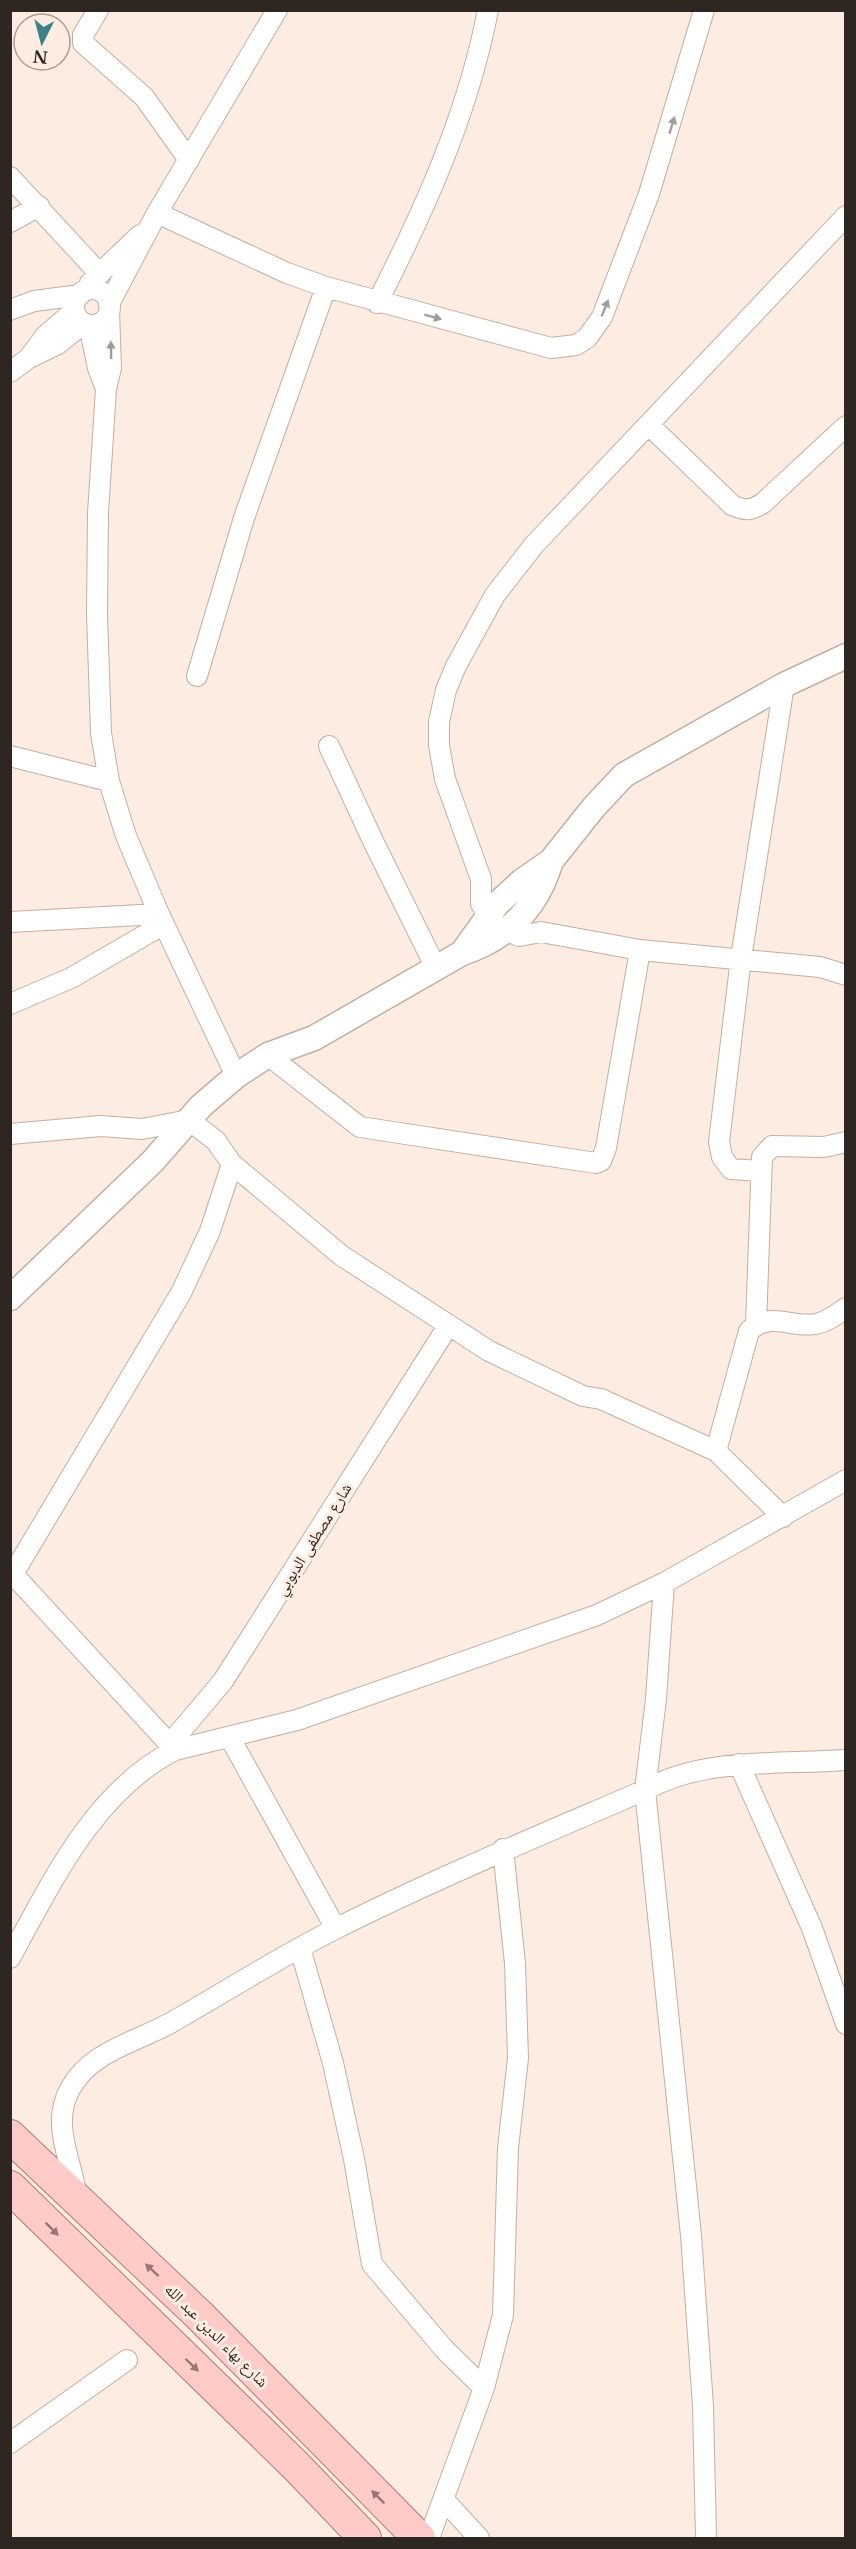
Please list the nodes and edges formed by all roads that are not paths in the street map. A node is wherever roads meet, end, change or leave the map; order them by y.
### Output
1 (98, 10) edge
2 (277, 10) edge
3 (488, 10) edge
4 (704, 10) edge
5 (189, 160) junction
6 (10, 177) edge
7 (39, 206) junction
8 (846, 216) edge
9 (154, 219) junction
10 (10, 222) edge
11 (98, 272) junction
12 (326, 287) junction
13 (377, 303) junction
14 (109, 307) junction
15 (17, 308) edge
16 (81, 309) junction
17 (10, 372) edge
18 (106, 389) junction
19 (649, 425) junction
20 (846, 426) edge
21 (846, 657) edge
22 (197, 676) dead end
23 (784, 685) junction
24 (329, 746) dead end
25 (10, 756) edge
26 (109, 781) junction
27 (551, 861) junction
28 (481, 879) junction
29 (509, 893) junction
30 (527, 912) junction
31 (487, 916) junction
32 (161, 919) junction
33 (10, 922) edge
34 (507, 932) junction
35 (541, 932) junction
36 (640, 950) junction
37 (462, 953) junction
38 (741, 958) junction
39 (436, 968) junction
40 (846, 975) edge
41 (10, 1004) edge
42 (268, 1055) junction
43 (237, 1076) junction
44 (189, 1120) junction
45 (10, 1134) edge
46 (846, 1142) edge
47 (232, 1164) junction
48 (760, 1171) junction
49 (10, 1298) edge
50 (846, 1308) edge
51 (756, 1325) junction
52 (448, 1326) junction
53 (716, 1451) junction
54 (843, 1485) edge
55 (783, 1517) junction
56 (11, 1575) edge
57 (664, 1583) junction
58 (230, 1738) junction
59 (172, 1748) junction
60 (846, 1760) edge
61 (739, 1764) junction
62 (645, 1790) junction
63 (503, 1849) junction
64 (336, 1929) junction
65 (300, 1948) junction
66 (10, 1958) edge
67 (846, 2024) edge
68 (10, 2136) edge
69 (10, 2187) edge
70 (77, 2199) junction
71 (127, 2360) dead end
72 (484, 2388) junction
73 (291, 2409) junction
74 (262, 2433) junction
75 (10, 2443) edge
76 (445, 2501) junction
77 (365, 2538) edge
78 (419, 2538) edge
79 (429, 2538) edge
80 (479, 2538) edge
81 (706, 2538) edge

1 - 5 street
2 - 5 street
3 - 13 street
13 -> 4 street
5 - 9 street
6 - 7 street
7 - 10 street
7 - 11 street
8 - 19 street
9 - 11 street
9 - 12 street
9 - 14 street
11 - 16 street
12 - 13 street
12 - 22 street
14 - 16 street
14 - 16 street
18 -> 14 street
15 - 16 street
16 - 17 street
16 - 18 street
18 - 26 street
19 - 20 street
19 - 28 street
21 - 23 street
23 - 27 street
23 - 38 street
24 - 39 street
25 - 26 street
26 - 32 street
27 - 29 street
27 - 30 street
28 - 29 street
28 - 31 street
29 - 30 street
29 - 31 street
30 - 34 street
30 - 35 street
31 - 34 street
31 - 37 street
32 - 33 street
32 - 41 street
32 - 43 street
34 - 35 street
34 - 37 street
35 - 36 street
36 - 38 street
36 - 42 street
37 - 39 street
38 - 40 street
38 - 48 street
39 - 42 street
42 - 43 street
43 - 44 street
44 - 45 street
44 - 47 street
44 - 49 street
46 - 48 street
47 - 52 street
47 - 56 street
48 - 51 street
50 - 51 street
51 - 53 street
52 - 53 street
52 - 59 street, شارع مصطفى الدبوبي
53 - 55 street
54 - 55 street
55 - 57 street
56 - 59 street
57 - 58 street
57 - 62 street
58 - 59 street
58 - 64 street
59 - 66 street
60 - 61 street
61 - 62 street
61 - 67 street
62 - 63 street
62 - 81 street
63 - 64 street
63 - 72 street
64 - 65 street
65 - 70 street
65 - 72 street
68 - 70 main road, شارع بهاء الدين عبد الله
69 -> 74 main road
73 -> 70 main road, شارع بهاء الدين عبد الله
71 - 75 street
72 - 76 street
73 - 74 main road
78 -> 73 main road, شارع بهاء الدين عبد الله
74 - 77 main road
76 - 79 street
76 - 80 street

